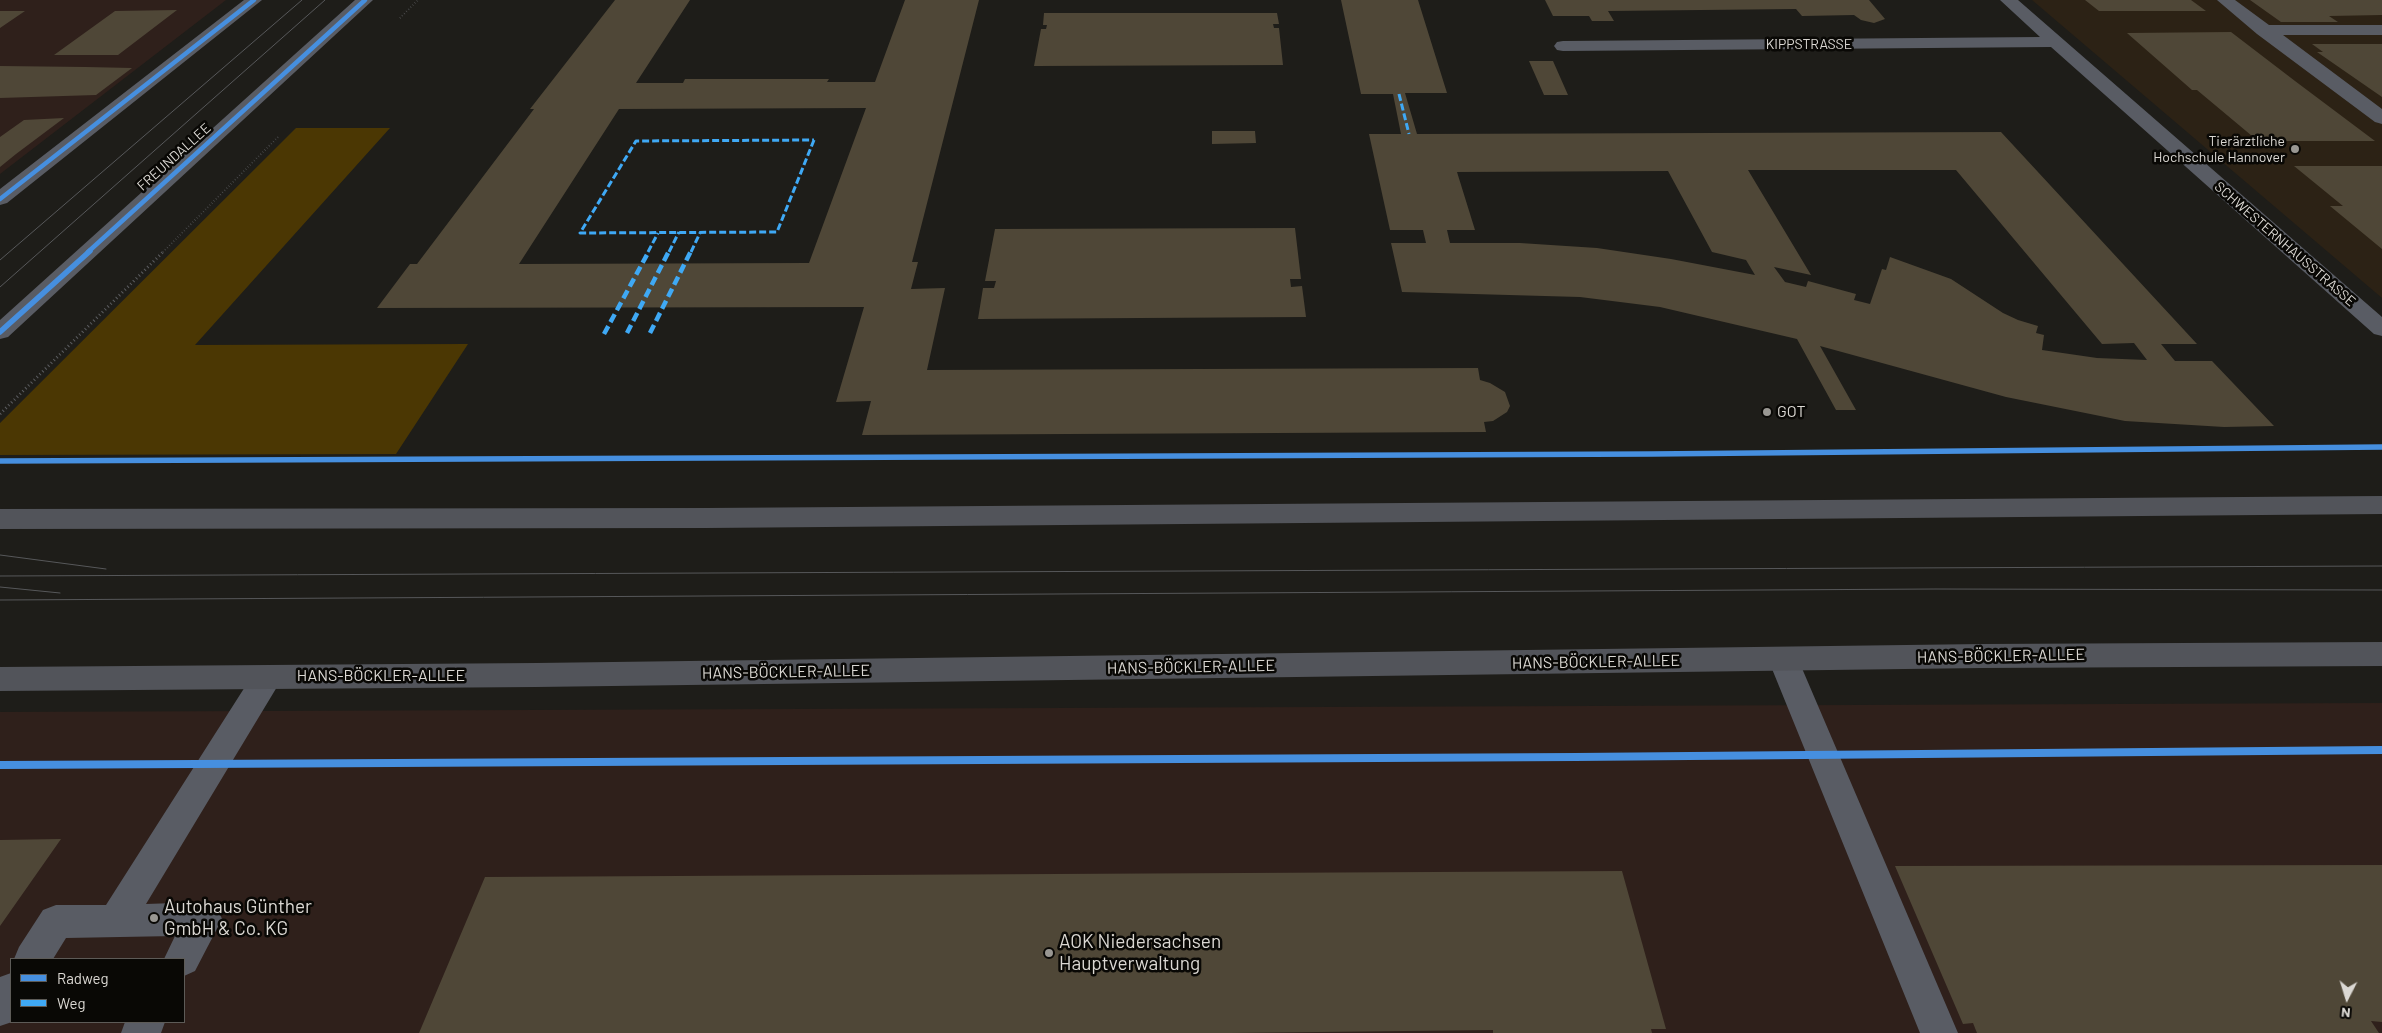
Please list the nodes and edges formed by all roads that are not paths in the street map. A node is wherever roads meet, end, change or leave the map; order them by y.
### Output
1 (254, 0) edge
2 (365, 0) edge
3 (2008, 0) edge
4 (2225, 0) edge
5 (2263, 30) junction
6 (2382, 30) edge
7 (2056, 42) junction
8 (1563, 46) dead end
9 (2382, 118) edge
10 (0, 199) edge
11 (2382, 329) edge
12 (0, 332) edge
13 (2382, 505) edge
14 (0, 519) edge
15 (2382, 654) edge
16 (1783, 659) junction
17 (268, 677) junction
18 (0, 679) edge
19 (116, 921) junction
20 (33, 958) edge
21 (183, 958) edge
22 (10, 993) edge
23 (0, 1008) edge
24 (1939, 1033) edge

1 - 10 street
2 - 12 street, FREUNDALLEE
3 - 7 street, SCHWESTERNHAUSSTRASSE
4 - 5 street
5 - 6 street
5 - 9 street
7 - 8 street, KIPPSTRASSE
7 - 11 street, SCHWESTERNHAUSSTRASSE
13 - 14 main road
15 - 16 main road, HANS-BÖCKLER-ALLEE
16 - 17 main road, HANS-BÖCKLER-ALLEE
16 - 24 street
17 - 18 main road, HANS-BÖCKLER-ALLEE
17 - 19 street
19 - 20 street
19 - 21 street
22 - 23 street

